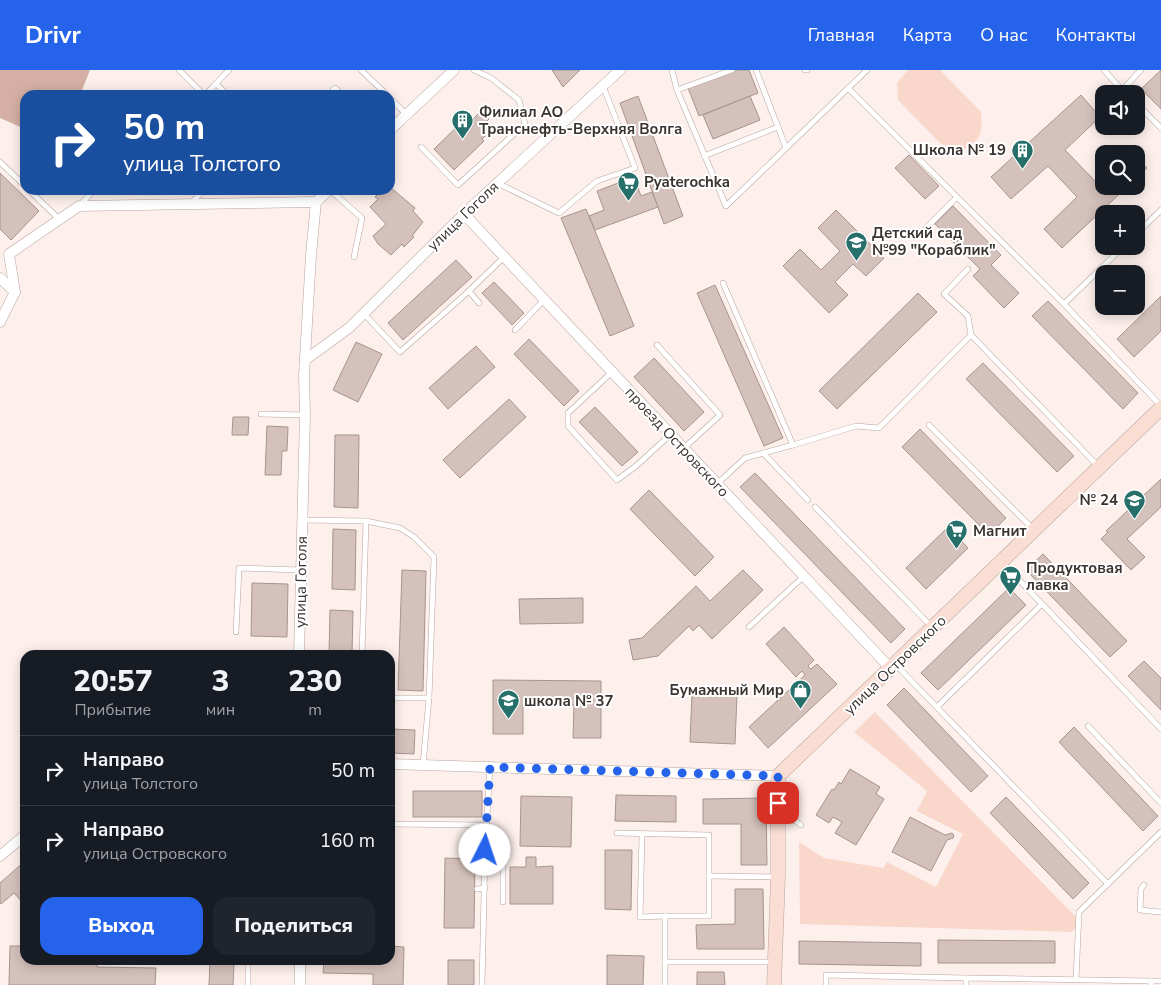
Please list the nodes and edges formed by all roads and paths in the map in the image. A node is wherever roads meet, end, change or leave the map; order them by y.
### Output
1 (179, 70) edge
2 (228, 70) edge
3 (361, 70) edge
4 (454, 70) edge
5 (474, 70) edge
6 (620, 70) edge
7 (672, 70) edge
8 (732, 70) edge
9 (756, 70) edge
10 (866, 70) edge
11 (1104, 70) edge
12 (1141, 70) edge
13 (216, 84) junction
14 (603, 86) junction
15 (848, 88) junction
16 (200, 90) edge
17 (210, 90) edge
18 (223, 90) edge
19 (382, 90) edge
20 (677, 90) junction
21 (395, 103) edge
22 (1145, 112) edge
23 (406, 114) junction
24 (395, 125) edge
25 (778, 127) junction
26 (1161, 128) edge
27 (421, 147) dead end
28 (786, 148) junction
29 (704, 156) junction
30 (0, 162) edge
31 (20, 181) edge
32 (497, 182) junction
33 (34, 195) edge
34 (89, 195) edge
35 (199, 195) edge
36 (324, 195) edge
37 (335, 195) edge
38 (957, 197) junction
39 (316, 202) junction
40 (192, 203) junction
41 (79, 206) junction
42 (1161, 210) edge
43 (464, 214) junction
44 (60, 219) junction
45 (1145, 225) edge
46 (926, 228) dead end
47 (1115, 255) edge
48 (354, 257) dead end
49 (504, 257) junction
50 (968, 269) dead end
51 (0, 278) edge
52 (723, 283) dead end
53 (469, 291) junction
54 (15, 292) junction
55 (544, 300) junction
56 (479, 303) dead end
57 (1064, 304) junction
58 (364, 314) junction
59 (0, 322) edge
60 (515, 330) dead end
61 (971, 335) junction
62 (657, 345) dead end
63 (305, 360) junction
64 (612, 373) junction
65 (1161, 407) edge
66 (261, 414) dead end
67 (305, 416) junction
68 (929, 425) dead end
69 (670, 435) junction
70 (793, 445) junction
71 (683, 449) junction
72 (763, 453) junction
73 (1100, 467) junction
74 (717, 484) junction
75 (808, 500) dead end
76 (815, 508) dead end
77 (302, 520) junction
78 (366, 521) junction
79 (1034, 530) junction
80 (1002, 562) junction
81 (301, 570) junction
82 (803, 577) junction
83 (1042, 604) junction
84 (749, 627) dead end
85 (933, 628) junction
86 (236, 632) dead end
87 (299, 650) edge
88 (362, 650) edge
89 (893, 667) junction
90 (395, 698) edge
91 (428, 698) junction
92 (937, 707) junction
93 (1088, 726) dead end
94 (1161, 729) edge
95 (395, 764) edge
96 (423, 765) junction
97 (490, 767) junction
98 (778, 776) junction
99 (1161, 802) edge
100 (778, 818) junction
101 (395, 824) edge
102 (487, 825) junction
103 (801, 825) dead end
104 (1161, 832) edge
105 (617, 833) dead end
106 (642, 834) junction
107 (20, 839) edge
108 (485, 850) junction
109 (0, 856) edge
110 (709, 876) junction
111 (778, 876) junction
112 (1108, 884) junction
113 (1144, 885) dead end
114 (485, 888) junction
115 (477, 889) dead end
116 (503, 902) dead end
117 (1160, 912) dead end
118 (665, 916) junction
119 (665, 962) junction
120 (774, 962) junction
121 (248, 965) edge
122 (300, 965) edge
123 (966, 978) junction
124 (1076, 980) junction
125 (1161, 981) edge
126 (1151, 983) edge
127 (248, 985) edge
128 (300, 985) edge
129 (482, 985) edge
130 (665, 985) edge
131 (774, 985) edge
132 (826, 985) edge
133 (966, 985) edge

1 - 16 lane
2 - 13 lane
3 - 19 lane
4 - 23 street
5 - 27 lane
6 - 14 street, улица Гоголя
7 - 20 lane
8 - 20 lane
9 - 25 lane
10 - 15 lane
11 - 12 lane
13 - 17 lane
13 - 18 lane
14 - 32 street, улица Гоголя
14 - 32 lane
15 - 28 lane
15 - 38 lane
20 - 29 lane
21 - 23 lane
22 - 26 lane
23 - 24 street
25 - 28 lane
25 - 29 lane
28 - 29 lane
30 - 31 lane
32 - 43 street, улица Гоголя
33 - 44 lane
34 - 41 lane
35 - 40 lane
36 - 39 street
37 - 48 lane
38 - 46 lane
38 - 57 lane
39 - 40 street
39 - 63 street, улица Гоголя
40 - 41 street
41 - 44 street
42 - 45 lane
43 - 49 street, проезд Островского
43 - 58 street, улица Гоголя
44 - 54 street
47 - 57 lane
49 - 53 lane
49 - 55 street, проезд Островского
50 - 61 lane
51 - 54 street
52 - 70 lane
53 - 56 lane
53 - 58 lane
54 - 59 street
55 - 60 lane
55 - 64 street, проезд Островского
57 - 65 lane
58 - 63 street, улица Гоголя
61 - 70 lane
61 - 73 lane
62 - 71 lane
63 - 67 street, улица Гоголя
64 - 69 street, проезд Островского
64 - 69 lane
65 - 73 street, улица Островского
66 - 67 lane
67 - 77 street, улица Гоголя
68 - 79 lane
69 - 71 street, проезд Островского
70 - 72 lane
71 - 74 street, проезд Островского
72 - 74 lane
72 - 75 lane
73 - 79 street, улица Островского
74 - 82 street, проезд Островского
76 - 85 lane
77 - 78 lane
77 - 81 street, улица Гоголя
78 - 88 lane
78 - 91 lane
79 - 80 street, улица Островского
80 - 83 lane
80 - 85 street, улица Островского
81 - 86 lane
81 - 87 street, улица Гоголя
82 - 84 lane
82 - 89 street, проезд Островского
83 - 92 lane
83 - 94 lane
85 - 89 street, улица Островского
89 - 92 lane
89 - 98 street, улица Островского
90 - 91 lane
91 - 96 lane
92 - 112 lane
93 - 99 lane
95 - 96 street
96 - 97 street
97 - 98 street
97 - 102 lane
98 - 100 street
100 - 103 lane
100 - 111 street
101 - 102 lane
102 - 108 lane
104 - 112 lane
105 - 106 lane
106 - 110 lane
106 - 118 lane
107 - 109 street
108 - 114 lane
108 - 116 lane
110 - 111 lane
110 - 118 lane
111 - 120 street
112 - 124 lane
113 - 117 lane
114 - 115 lane
114 - 129 lane
118 - 119 lane
119 - 120 lane
119 - 130 lane
120 - 131 street
121 - 127 lane
122 - 128 street
123 - 124 lane
123 - 132 lane
123 - 133 lane
124 - 126 lane
125 - 126 lane

